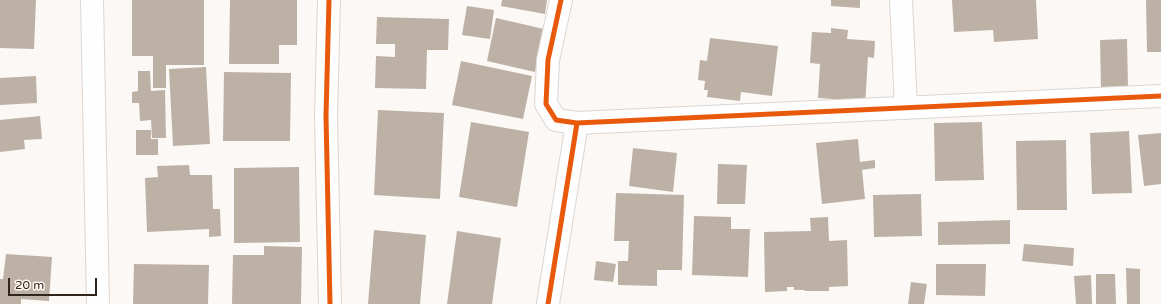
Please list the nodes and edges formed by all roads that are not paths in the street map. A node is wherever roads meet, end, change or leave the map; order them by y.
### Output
1 (92, 0) edge
2 (329, 0) edge
3 (561, 0) edge
4 (901, 0) edge
5 (1161, 96) edge
6 (906, 108) junction
7 (577, 123) junction
8 (98, 304) edge
9 (330, 304) edge
10 (548, 304) edge

1 - 8 street
2 - 9 street
3 - 7 street
4 - 6 street
5 - 6 street
6 - 7 street
7 - 10 street

